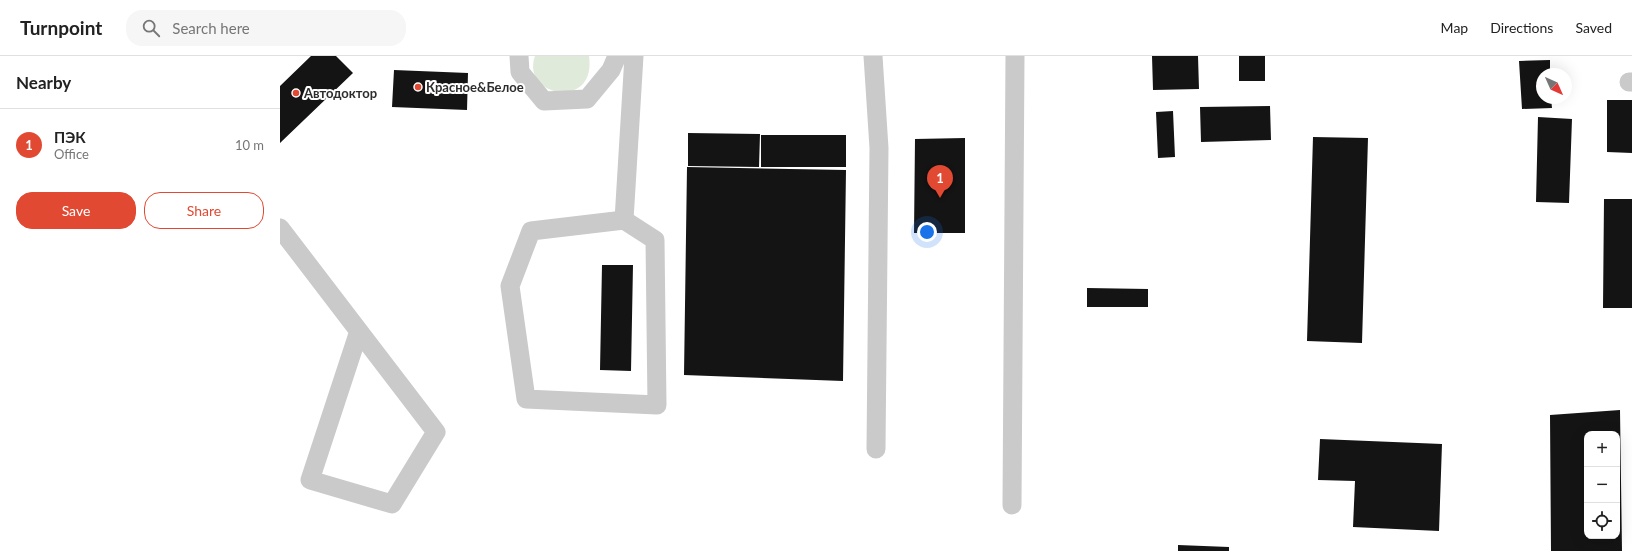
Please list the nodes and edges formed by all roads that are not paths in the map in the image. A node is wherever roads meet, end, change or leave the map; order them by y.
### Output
1 (519, 56) edge
2 (617, 56) edge
3 (634, 56) edge
4 (872, 56) edge
5 (1015, 56) edge
6 (624, 220) junction
7 (280, 228) edge
8 (359, 331) junction
9 (876, 448) dead end
10 (1012, 505) dead end

1 - 2 lane
3 - 6 lane
4 - 9 lane
5 - 10 lane
6 - 6 lane
7 - 8 lane
8 - 8 lane

